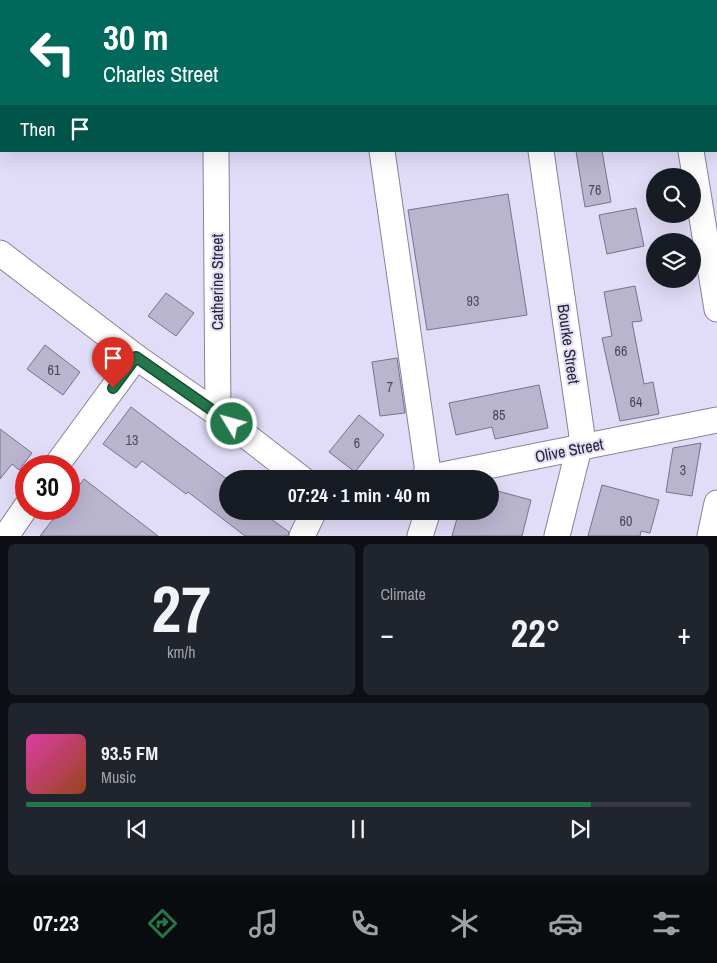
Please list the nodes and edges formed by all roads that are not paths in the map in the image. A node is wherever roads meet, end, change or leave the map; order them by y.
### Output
1 (216, 152) edge
2 (382, 152) edge
3 (541, 152) edge
4 (691, 152) edge
5 (0, 253) edge
6 (717, 309) edge
7 (136, 357) junction
8 (218, 414) junction
9 (717, 420) edge
10 (580, 448) junction
11 (64, 455) edge
12 (290, 470) edge
13 (426, 470) edge
14 (468, 470) edge
15 (717, 503) edge
16 (17, 520) edge
17 (310, 520) edge
18 (425, 520) edge
19 (6, 536) edge
20 (302, 536) edge
21 (420, 536) edge
22 (556, 536) edge
23 (710, 536) edge

1 - 8 street, Catherine Street
2 - 13 street
3 - 10 street, Bourke Street
4 - 6 street
5 - 7 street
7 - 8 street
7 - 11 street
8 - 12 street
9 - 10 street, Olive Street
10 - 14 street, Olive Street
10 - 22 street, Bourke Street
15 - 23 street
16 - 19 street
17 - 20 street
18 - 21 street

